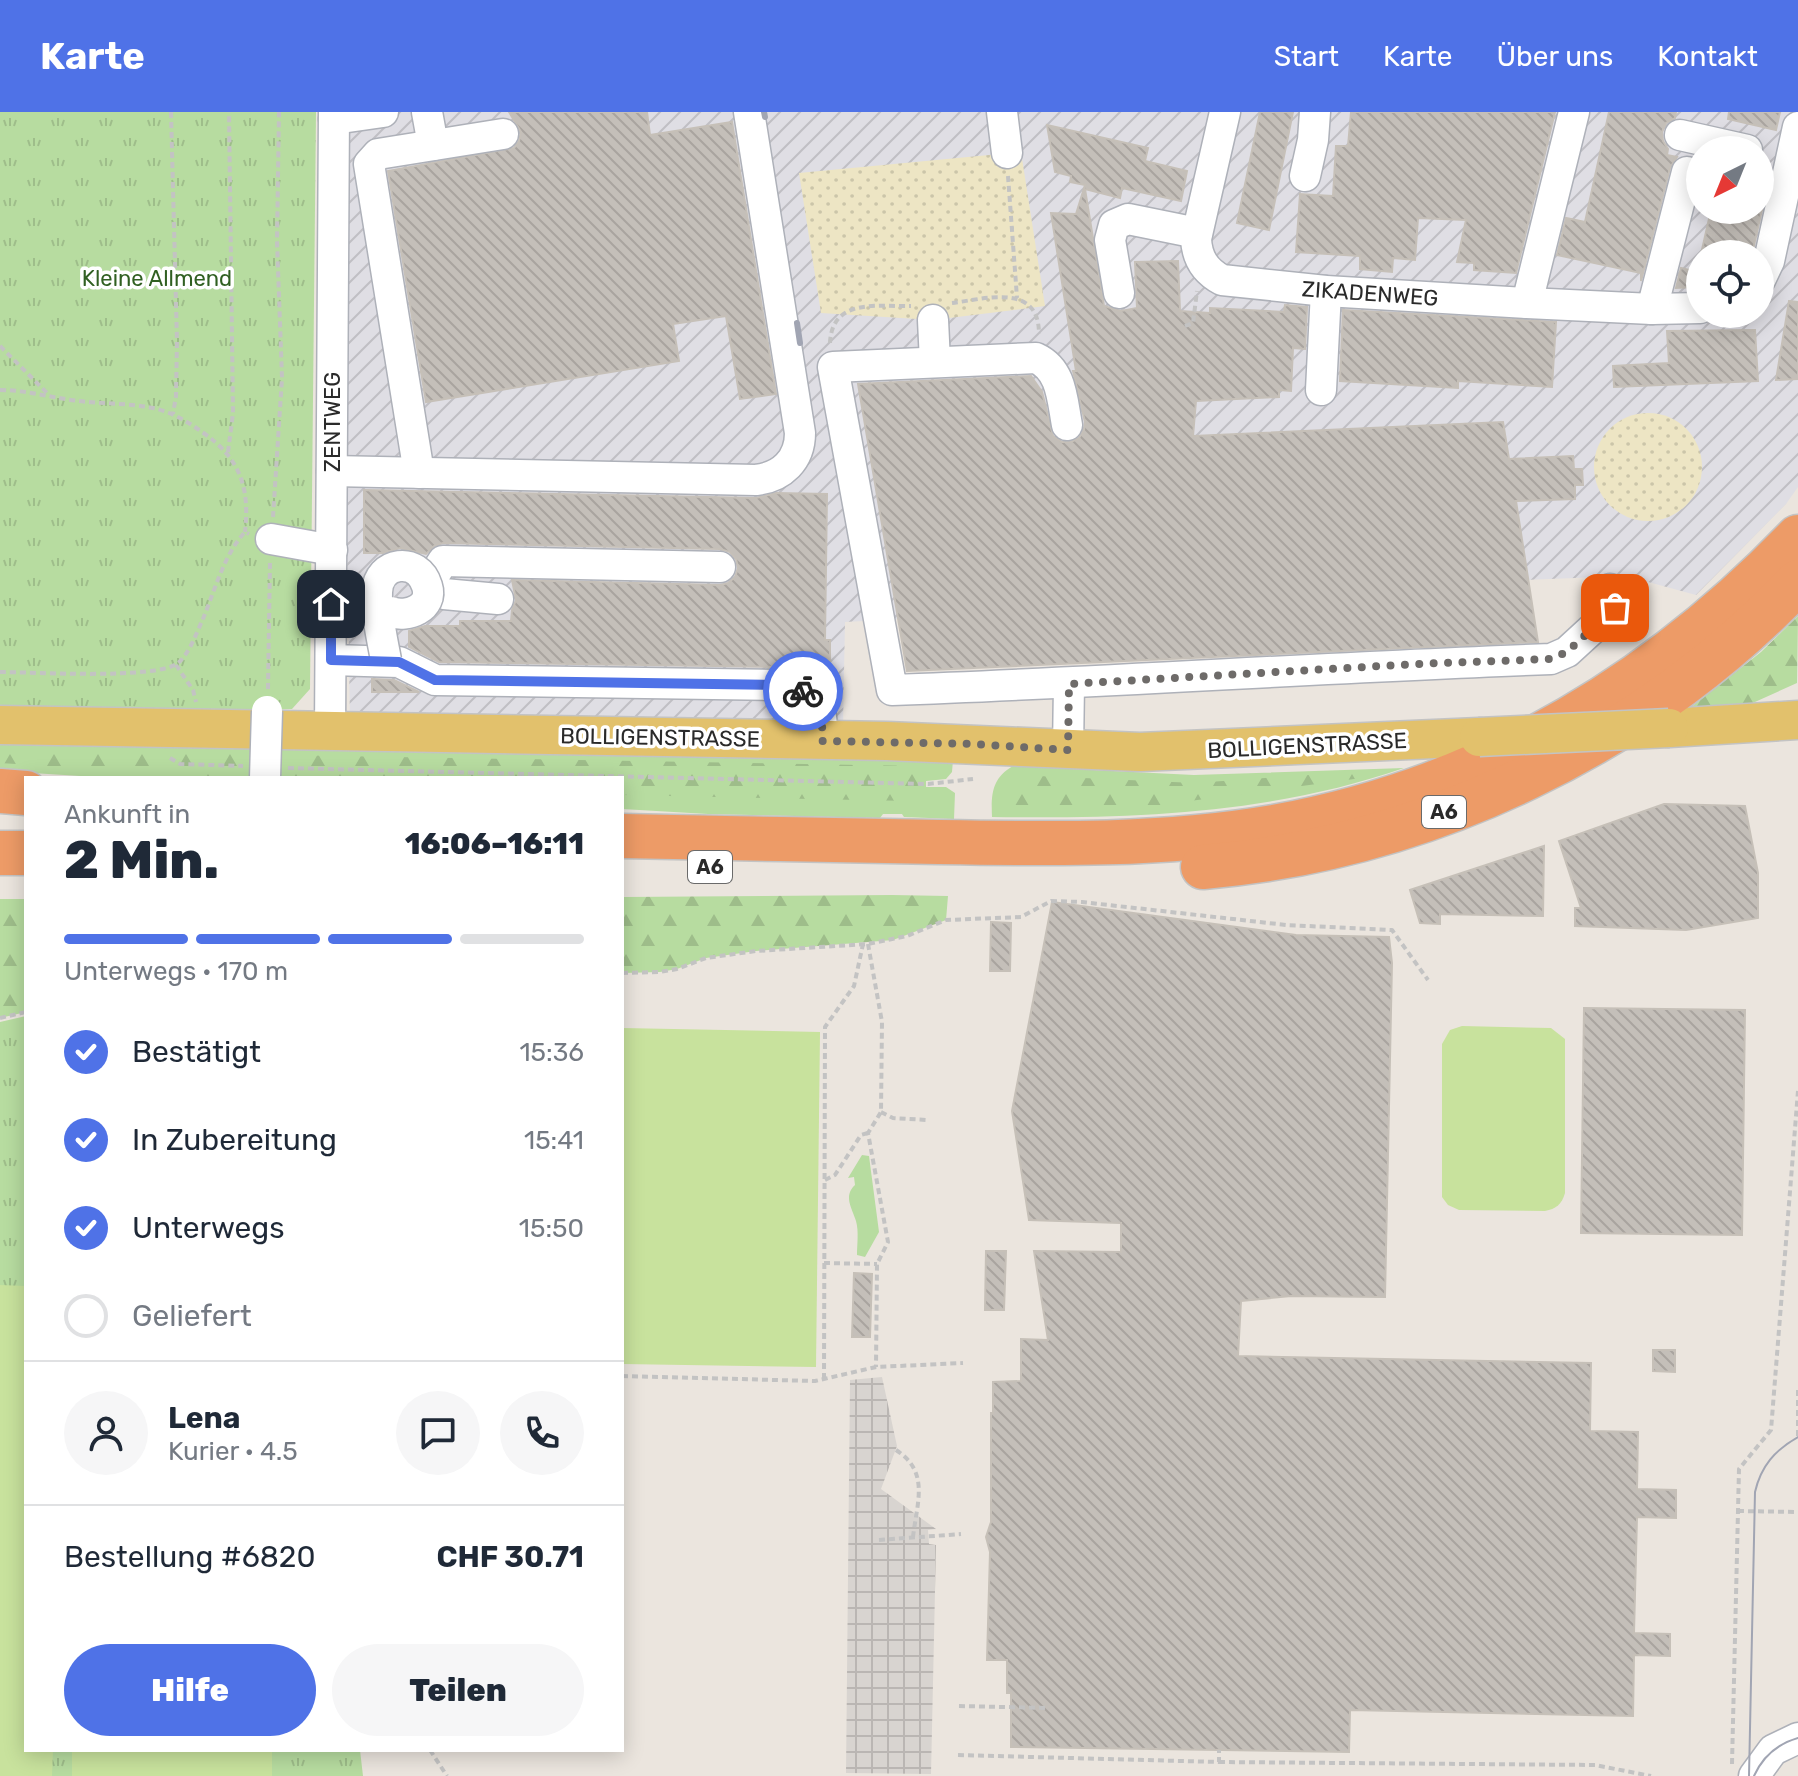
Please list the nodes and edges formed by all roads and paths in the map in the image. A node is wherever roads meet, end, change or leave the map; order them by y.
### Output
1 (171, 112) edge
2 (229, 112) edge
3 (279, 112) edge
4 (383, 112) edge
5 (427, 112) edge
6 (749, 112) edge
7 (1002, 112) edge
8 (1225, 112) edge
9 (1315, 112) edge
10 (1574, 112) edge
11 (334, 116) edge
12 (1798, 127) edge
13 (503, 134) dead end
14 (1680, 135) dead end
15 (1686, 136) edge
16 (433, 145) junction
17 (1007, 153) joint
18 (1774, 156) edge
19 (1790, 160) junction
20 (1305, 176) dead end
21 (1686, 176) edge
22 (1197, 233) junction
23 (1785, 253) edge
24 (1206, 268) junction
25 (1326, 291) junction
26 (1119, 293) dead end
27 (1017, 298) dead end
28 (1527, 303) junction
29 (1686, 308) edge
30 (1652, 309) junction
31 (933, 320) dead end
32 (1185, 326) dead end
33 (0, 346) edge
34 (935, 362) junction
35 (0, 390) edge
36 (1321, 390) dead end
37 (49, 395) junction
38 (173, 414) junction
39 (1067, 425) dead end
40 (228, 452) junction
41 (332, 471) junction
42 (419, 473) junction
43 (258, 536) junction
44 (1798, 537) edge
45 (332, 550) junction
46 (720, 567) dead end
47 (1798, 582) edge
48 (1610, 589) dead end
49 (498, 599) dead end
50 (391, 612) dead end
51 (331, 660) junction
52 (392, 661) junction
53 (176, 665) junction
54 (0, 672) edge
55 (1069, 684) junction
56 (1798, 691) edge
57 (267, 711) joint
58 (1798, 720) edge
59 (1744, 723) junction
60 (0, 725) edge
61 (183, 728) junction
62 (330, 731) junction
63 (822, 741) junction
64 (1068, 750) junction
65 (268, 771) edge
66 (516, 776) edge
67 (624, 778) edge
68 (973, 779) dead end
69 (0, 791) edge
70 (24, 793) edge
71 (0, 823) edge
72 (24, 823) edge
73 (624, 836) edge
74 (0, 853) edge
75 (24, 853) edge
76 (624, 866) edge
77 (0, 882) edge
78 (24, 883) edge
79 (866, 944) junction
80 (624, 973) edge
81 (1428, 980) dead end
82 (24, 1012) edge
83 (0, 1018) edge
84 (1798, 1091) edge
85 (881, 1112) junction
86 (927, 1120) dead end
87 (868, 1133) junction
88 (824, 1180) junction
89 (824, 1263) junction
90 (877, 1264) junction
91 (963, 1363) dead end
92 (876, 1367) junction
93 (624, 1376) edge
94 (824, 1379) junction
95 (1798, 1390) edge
96 (1798, 1437) edge
97 (896, 1450) dead end
98 (1738, 1511) junction
99 (1798, 1512) edge
100 (961, 1534) dead end
101 (913, 1537) junction
102 (879, 1540) dead end
103 (959, 1706) dead end
104 (1048, 1708) dead end
105 (1798, 1738) edge
106 (1219, 1750) dead end
107 (431, 1752) edge
108 (958, 1755) dead end
109 (1219, 1762) junction
110 (1743, 1772) edge
111 (447, 1776) edge
112 (1651, 1776) edge

1 - 38 path
2 - 40 path
3 - 43 path
4 - 11 street
5 - 16 street
6 - 42 street
7 - 17 street
8 - 22 street
9 - 20 street
10 - 28 street
11 - 41 street, ZENTWEG
12 - 19 street
13 - 16 street
14 - 15 street
16 - 42 street
17 - 27 path
18 - 19 street
19 - 23 street
21 - 30 street
22 - 24 street
22 - 26 street
24 - 25 street, ZIKADENWEG
24 - 32 path
25 - 28 street, ZIKADENWEG
25 - 36 street
28 - 30 street, ZIKADENWEG
29 - 30 street, ZIKADENWEG
31 - 34 street
33 - 37 path
34 - 39 street
34 - 55 street
35 - 37 path
37 - 38 path
38 - 40 path
40 - 43 path
41 - 42 street
41 - 45 street, ZENTWEG
43 - 45 street
43 - 53 path
43 - 57 path
44 - 73 highway, A6
45 - 51 street, ZENTWEG
46 - 49 street
47 - 76 highway, A6
48 - 55 street
50 - 52 street, bridge
51 - 52 street
51 - 62 street, ZENTWEG
52 - 63 street
53 - 54 path
53 - 61 path
55 - 64 street
56 - 59 main road
57 - 65 street, bridge
58 - 59 main road, BOLLIGENSTRASSE
59 - 64 main road, BOLLIGENSTRASSE, bridge
60 - 61 main road, BOLLIGENSTRASSE
61 - 62 main road, BOLLIGENSTRASSE
61 - 65 path
62 - 63 main road, BOLLIGENSTRASSE
63 - 64 main road, BOLLIGENSTRASSE
65 - 66 path
67 - 68 path
69 - 70 highway
71 - 72 highway
74 - 75 highway
77 - 78 highway
79 - 80 path
79 - 81 path
79 - 85 path
79 - 88 path
82 - 83 path
84 - 98 path
85 - 86 path
85 - 87 path
87 - 88 path
87 - 90 path
88 - 89 path
89 - 90 path
89 - 94 path
90 - 92 path
91 - 92 path
92 - 94 path
93 - 94 path
95 - 96 path
97 - 101 path
98 - 99 path
98 - 110 path
100 - 101 path
101 - 102 path
103 - 104 path
105 - 110 street
106 - 109 path
107 - 111 path
108 - 109 path
109 - 112 path

